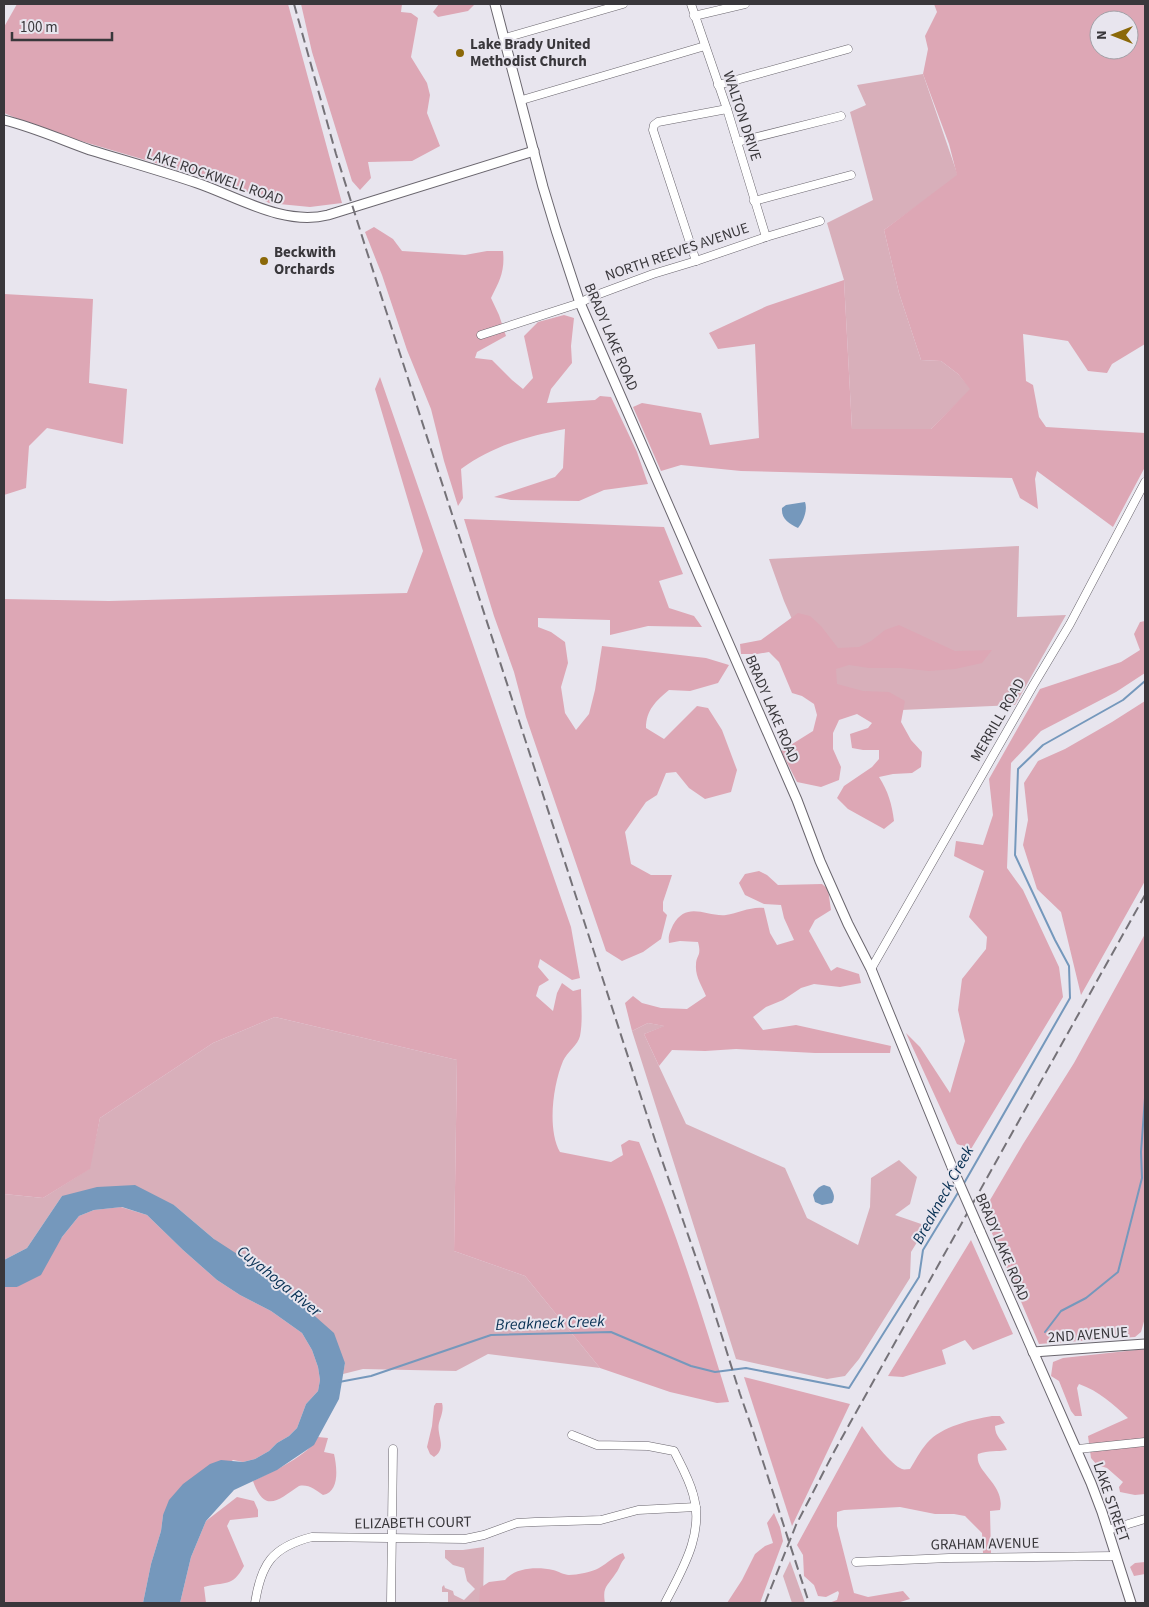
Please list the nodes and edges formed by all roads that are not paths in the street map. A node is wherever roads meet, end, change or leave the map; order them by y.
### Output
1 (496, 4) edge
2 (622, 4) edge
3 (691, 4) edge
4 (745, 4) edge
5 (694, 16) junction
6 (505, 38) junction
7 (705, 46) junction
8 (848, 49) dead end
9 (718, 85) junction
10 (522, 100) junction
11 (727, 109) junction
12 (841, 116) dead end
13 (4, 120) edge
14 (737, 142) junction
15 (534, 151) junction
16 (852, 175) dead end
17 (754, 201) junction
18 (820, 221) dead end
19 (766, 237) junction
20 (696, 261) junction
21 (580, 303) junction
22 (481, 335) dead end
23 (1145, 482) edge
24 (871, 969) junction
25 (1145, 1344) edge
26 (1033, 1352) junction
27 (1060, 1412) joint
28 (572, 1435) dead end
29 (1145, 1442) edge
30 (393, 1449) dead end
31 (1078, 1449) junction
32 (696, 1507) junction
33 (1145, 1519) edge
34 (1108, 1530) junction
35 (392, 1538) junction
36 (1116, 1556) junction
37 (856, 1562) dead end
38 (254, 1603) edge
39 (391, 1603) edge
40 (665, 1603) edge
41 (1131, 1603) edge

1 - 6 street, BRADY LAKE ROAD
2 - 6 street
3 - 5 street, WALTON DRIVE
4 - 5 street
5 - 7 street, WALTON DRIVE
6 - 10 street, BRADY LAKE ROAD
7 - 9 street, WALTON DRIVE
7 - 10 street
8 - 9 street
9 - 11 street, WALTON DRIVE
10 - 15 street, BRADY LAKE ROAD
11 - 14 street, WALTON DRIVE
11 - 20 street
12 - 14 street
13 - 15 street, LAKE ROCKWELL ROAD
14 - 17 street, WALTON DRIVE
15 - 21 street, BRADY LAKE ROAD
16 - 17 street
17 - 19 street, WALTON DRIVE
18 - 19 street, NORTH REEVES AVENUE
19 - 20 street, NORTH REEVES AVENUE
20 - 21 street, NORTH REEVES AVENUE
21 - 22 street, NORTH REEVES AVENUE
21 - 24 street, BRADY LAKE ROAD
23 - 24 street, MERRILL ROAD
24 - 26 street, BRADY LAKE ROAD, bridge
25 - 26 street, 2ND AVENUE
26 - 27 street, BRADY LAKE ROAD
27 - 31 street, LAKE STREET
28 - 32 street
29 - 31 street
30 - 35 street
31 - 34 street, LAKE STREET
32 - 35 street, ELIZABETH COURT
32 - 40 street
33 - 34 street
34 - 36 street, LAKE STREET
35 - 38 street, ELIZABETH COURT
35 - 39 street
36 - 37 street, GRAHAM AVENUE
36 - 41 street, LAKE STREET

